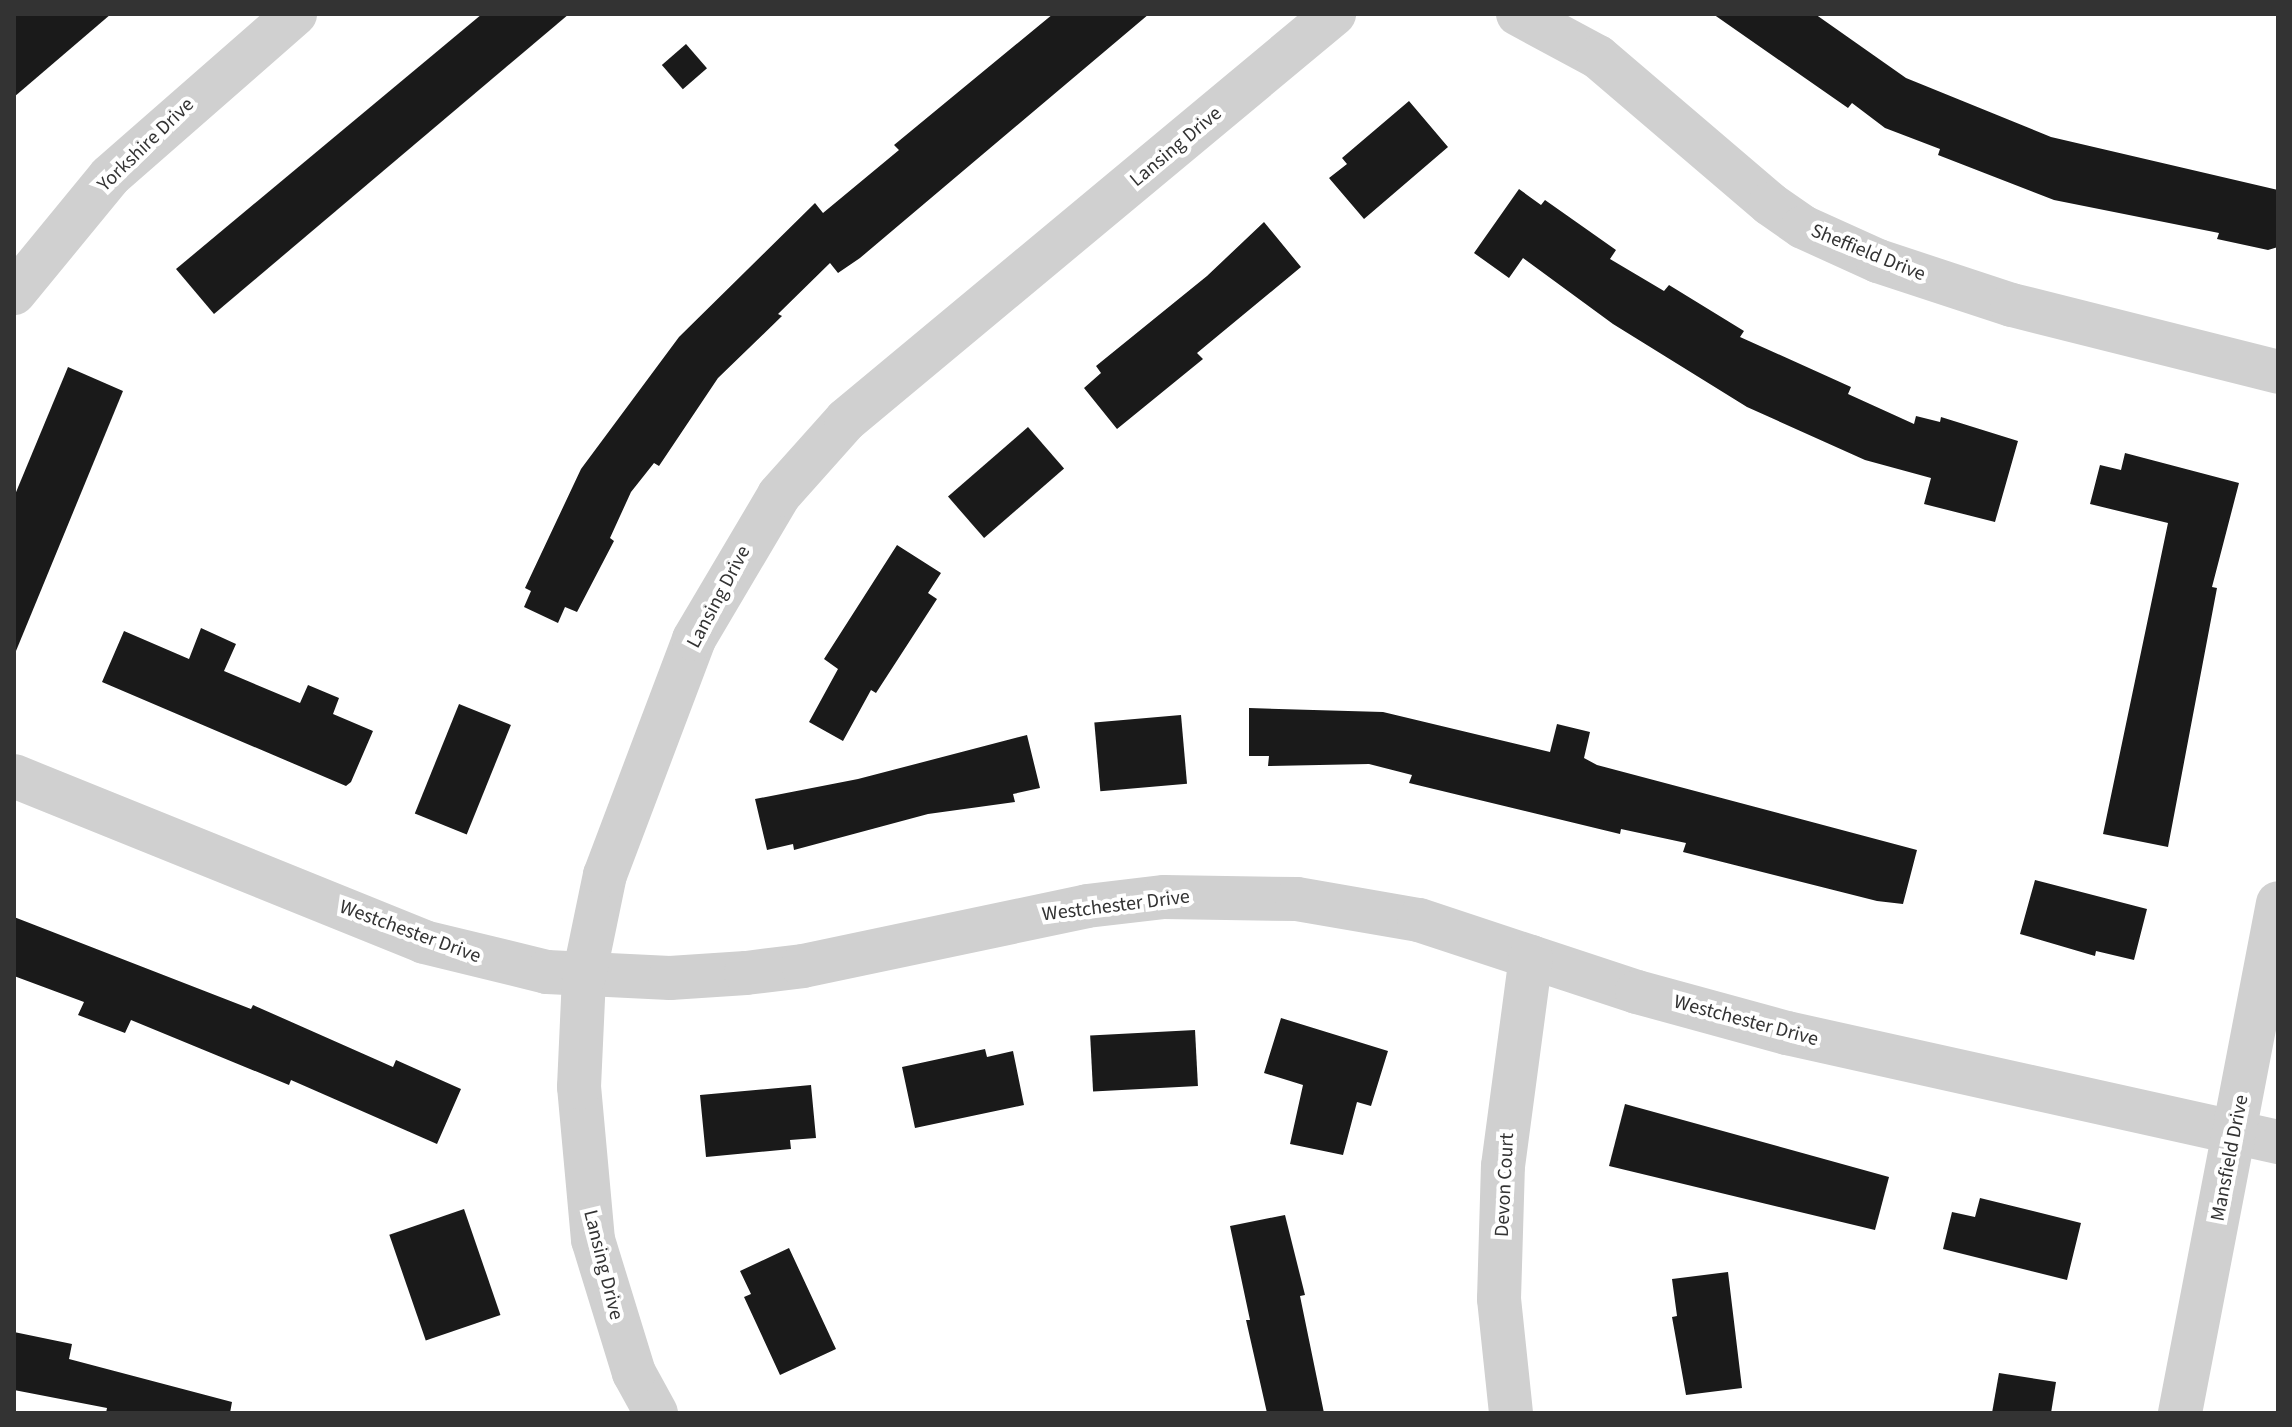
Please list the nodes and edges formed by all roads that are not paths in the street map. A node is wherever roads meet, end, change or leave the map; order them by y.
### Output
1 (295, 14) edge
2 (1334, 14) edge
3 (1518, 14) edge
4 (14, 293) edge
5 (2278, 372) edge
6 (14, 776) edge
7 (2278, 903) edge
8 (1531, 957) junction
9 (584, 976) junction
10 (2235, 1131) junction
11 (2278, 1142) edge
12 (656, 1413) edge
13 (1511, 1413) edge
14 (2180, 1413) edge

1 - 4 street, Yorkshire Drive
2 - 9 street, Lansing Drive
3 - 5 street, Sheffield Drive
6 - 9 street, Westchester Drive
7 - 10 street, Mansfield Drive
8 - 9 street, Westchester Drive
8 - 10 street, Westchester Drive
8 - 13 street, Devon Court
9 - 12 street, Lansing Drive
10 - 11 street, Westchester Drive
10 - 14 street, Mansfield Drive

